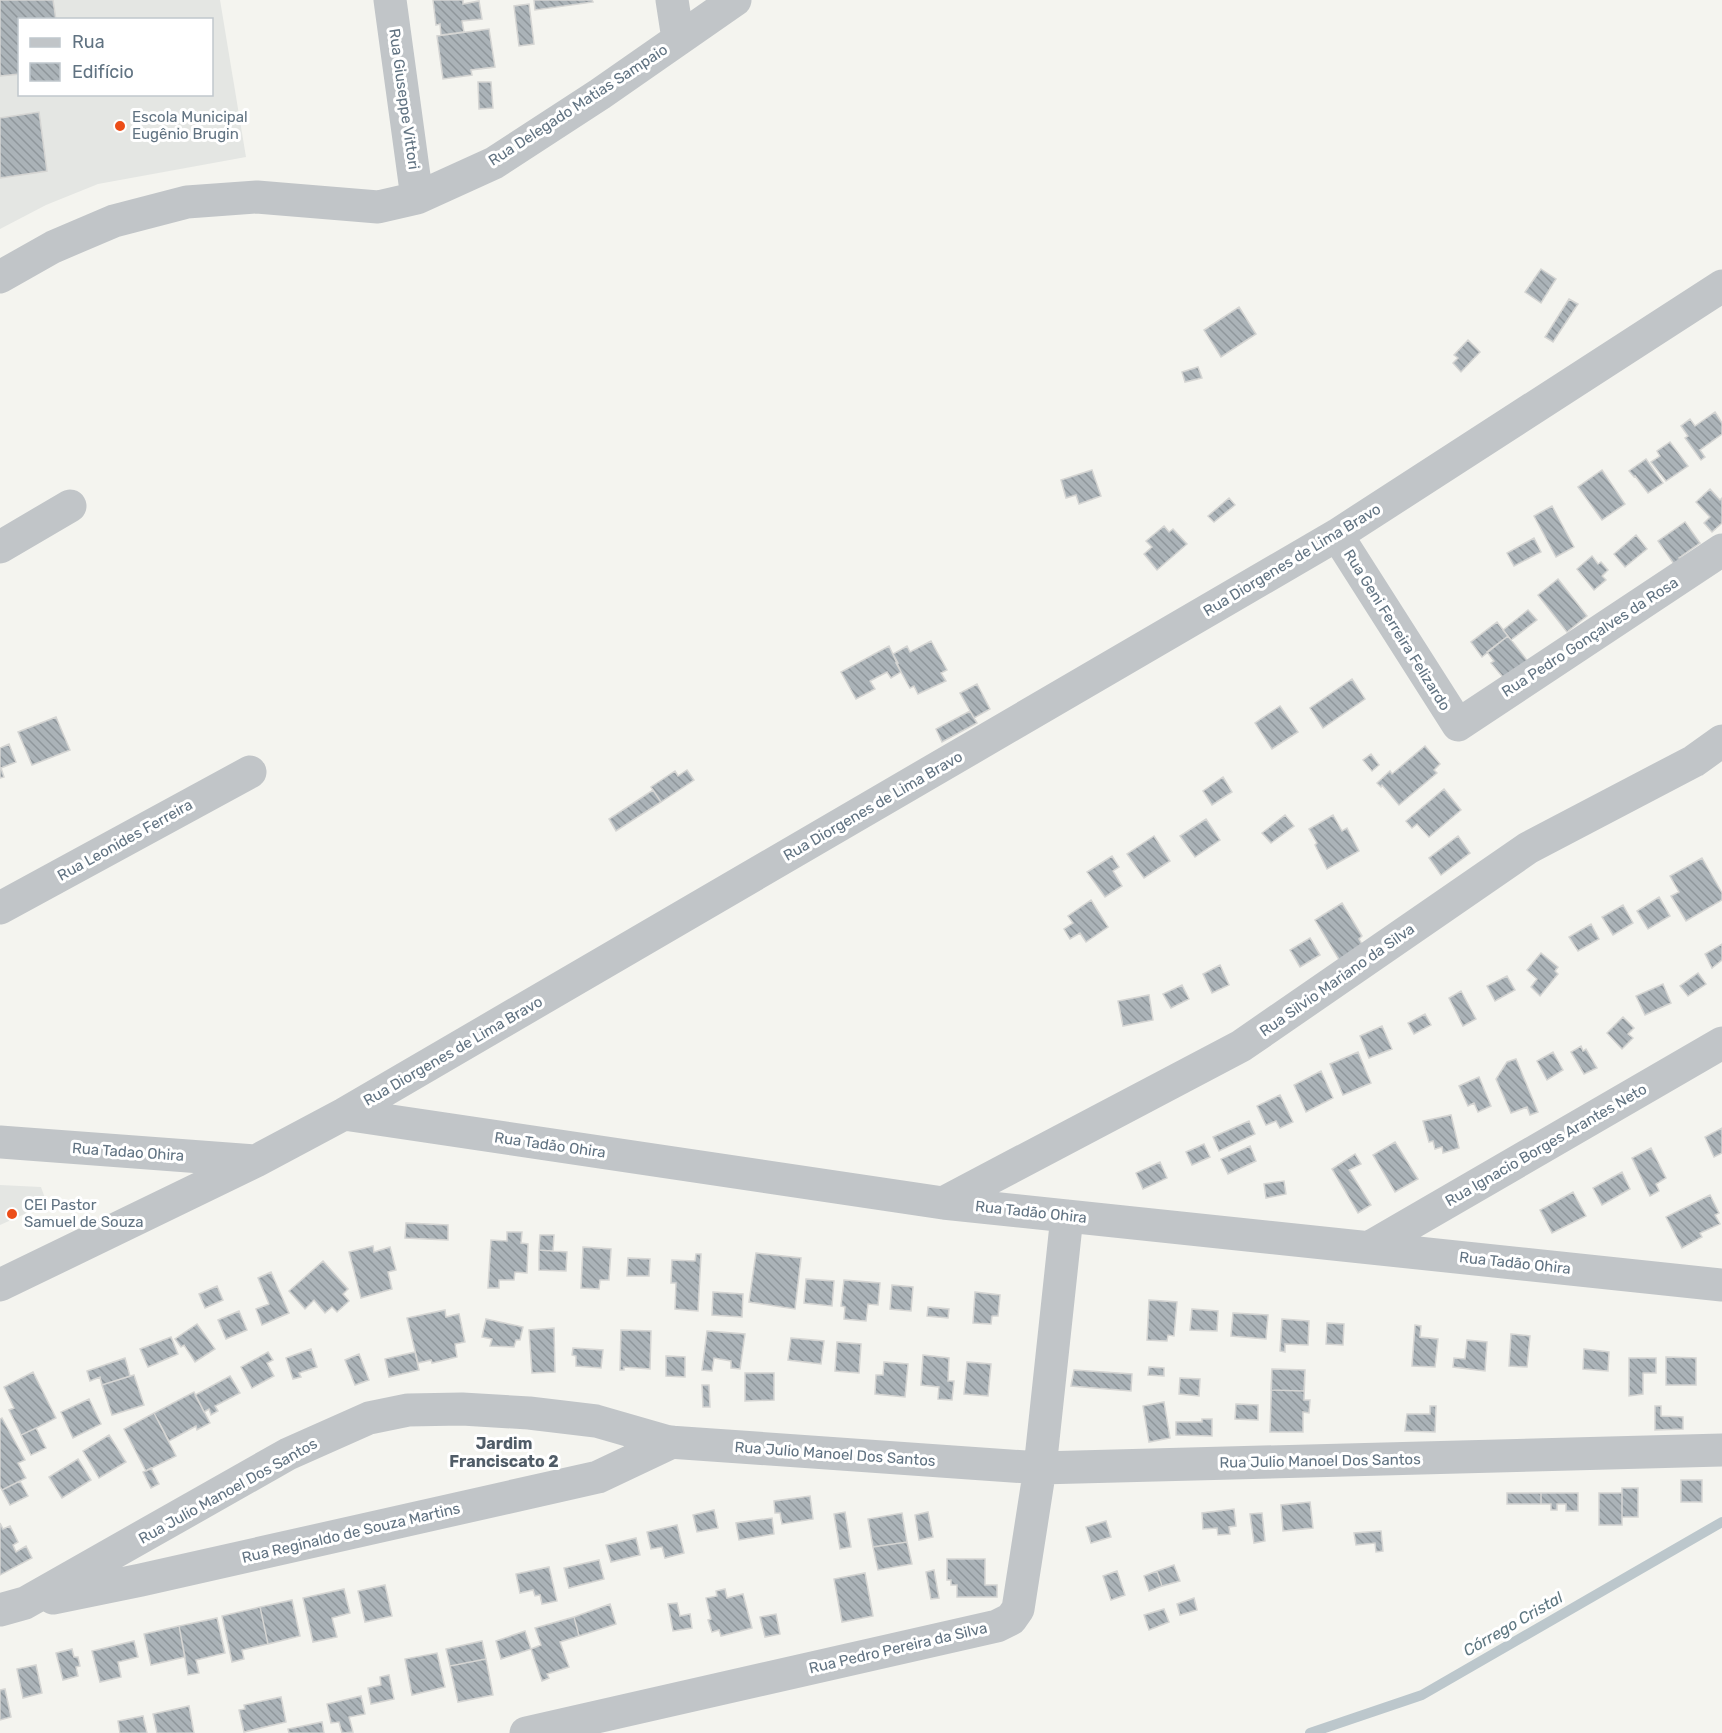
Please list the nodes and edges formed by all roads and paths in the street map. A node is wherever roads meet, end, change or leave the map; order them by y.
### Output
1 (390, 0) edge
2 (672, 0) edge
3 (735, 0) edge
4 (678, 39) junction
5 (417, 198) junction
6 (0, 277) edge
7 (1722, 286) edge
8 (70, 506) dead end
9 (1337, 535) junction
10 (0, 547) edge
11 (1722, 550) edge
12 (1458, 724) joint
13 (1722, 741) edge
14 (249, 772) dead end
15 (0, 908) edge
16 (1722, 1043) edge
17 (344, 1114) junction
18 (0, 1142) edge
19 (256, 1161) junction
20 (943, 1203) junction
21 (1067, 1215) junction
22 (1370, 1247) junction
23 (0, 1285) edge
24 (1722, 1285) edge
25 (672, 1442) junction
26 (1722, 1450) edge
27 (1040, 1468) junction
28 (12, 1607) edge
29 (526, 1733) edge

1 - 5 street, Rua Giuseppe Vittori
2 - 4 street
3 - 4 street, Rua Delegado Matias Sampaio
4 - 5 street, Rua Delegado Matias Sampaio
5 - 6 street, Rua Delegado Matias Sampaio
7 - 9 street, Rua Diorgenes de Lima Bravo
8 - 10 street
9 - 12 street, Rua Geni Ferreira Felizardo
9 - 17 street, Rua Diorgenes de Lima Bravo
11 - 12 street, Rua Pedro Gonçalves da Rosa
13 - 20 street, Rua Silvio Mariano da Silva
14 - 15 street, Rua Leonides Ferreira
16 - 22 street, Rua Ignacio Borges Arantes Neto
17 - 19 street, Rua Diorgenes de Lima Bravo
17 - 20 street, Rua Tadão Ohira
18 - 19 street, Rua Tadao Ohira
19 - 23 street, Rua Diorgenes de Lima Bravo
20 - 21 street, Rua Tadão Ohira
21 - 22 street, Rua Tadão Ohira
21 - 27 street, Rua Pedro Pereira da Silva
22 - 24 street, Rua Tadão Ohira
25 - 27 street, Rua Julio Manoel Dos Santos
25 - 28 street, Rua Reginaldo de Souza Martins
25 - 28 street, Rua Julio Manoel Dos Santos
26 - 27 street, Rua Julio Manoel Dos Santos
27 - 29 street, Rua Pedro Pereira da Silva

